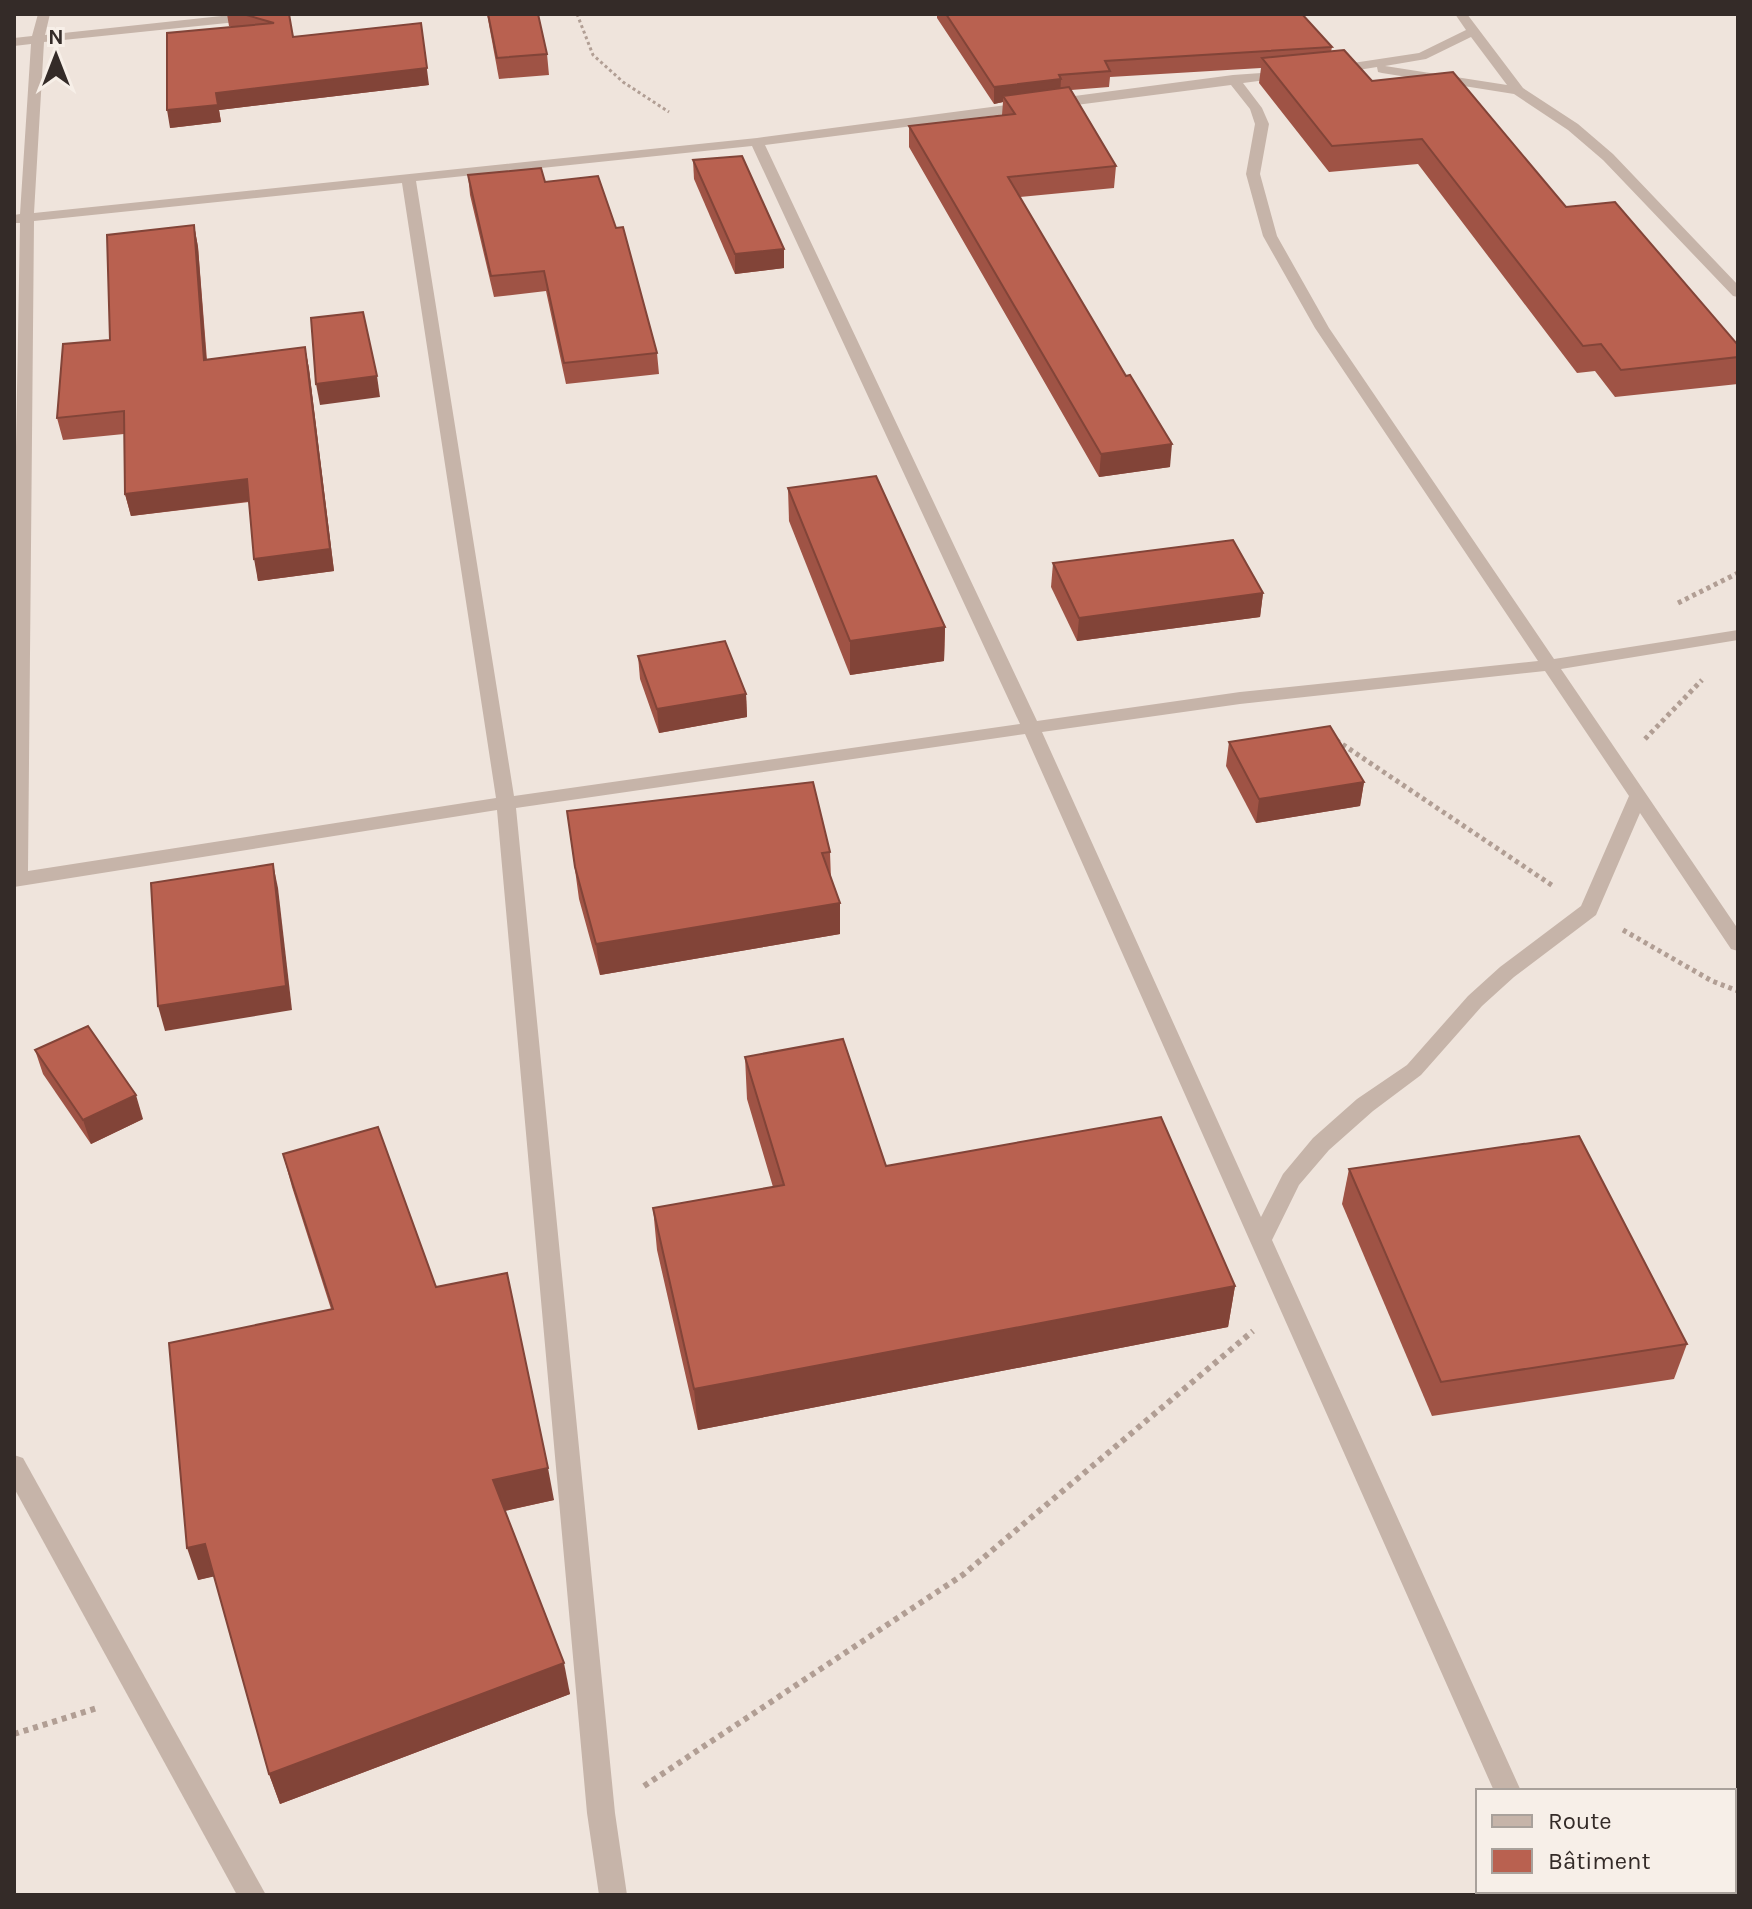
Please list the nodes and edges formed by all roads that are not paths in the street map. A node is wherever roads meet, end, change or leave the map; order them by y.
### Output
1 (44, 14) edge
2 (274, 14) edge
3 (1461, 14) edge
4 (1473, 31) junction
5 (38, 39) junction
6 (14, 42) edge
7 (1366, 67) junction
8 (1233, 79) junction
9 (1518, 91) junction
10 (757, 142) junction
11 (408, 176) junction
12 (21, 218) edge
13 (1738, 293) edge
14 (1738, 635) edge
15 (1550, 665) junction
16 (1031, 728) junction
17 (1638, 796) junction
18 (506, 803) junction
19 (16, 880) edge
20 (1738, 944) edge
21 (1260, 1241) junction
22 (14, 1465) edge
23 (1507, 1789) edge
24 (252, 1895) edge
25 (613, 1895) edge

1 - 5 street
2 - 5 street
3 - 4 street
4 - 7 street
4 - 9 street
5 - 6 street
5 - 12 street
7 - 8 street
7 - 9 street
8 - 10 street
8 - 15 street
9 - 13 street
10 - 11 street
10 - 16 street
11 - 12 street
11 - 18 street
12 - 19 street
14 - 15 street
15 - 16 street
15 - 17 street
16 - 18 street
16 - 21 street
17 - 20 street
17 - 21 street
18 - 19 street
18 - 25 street
21 - 23 street
22 - 24 street

